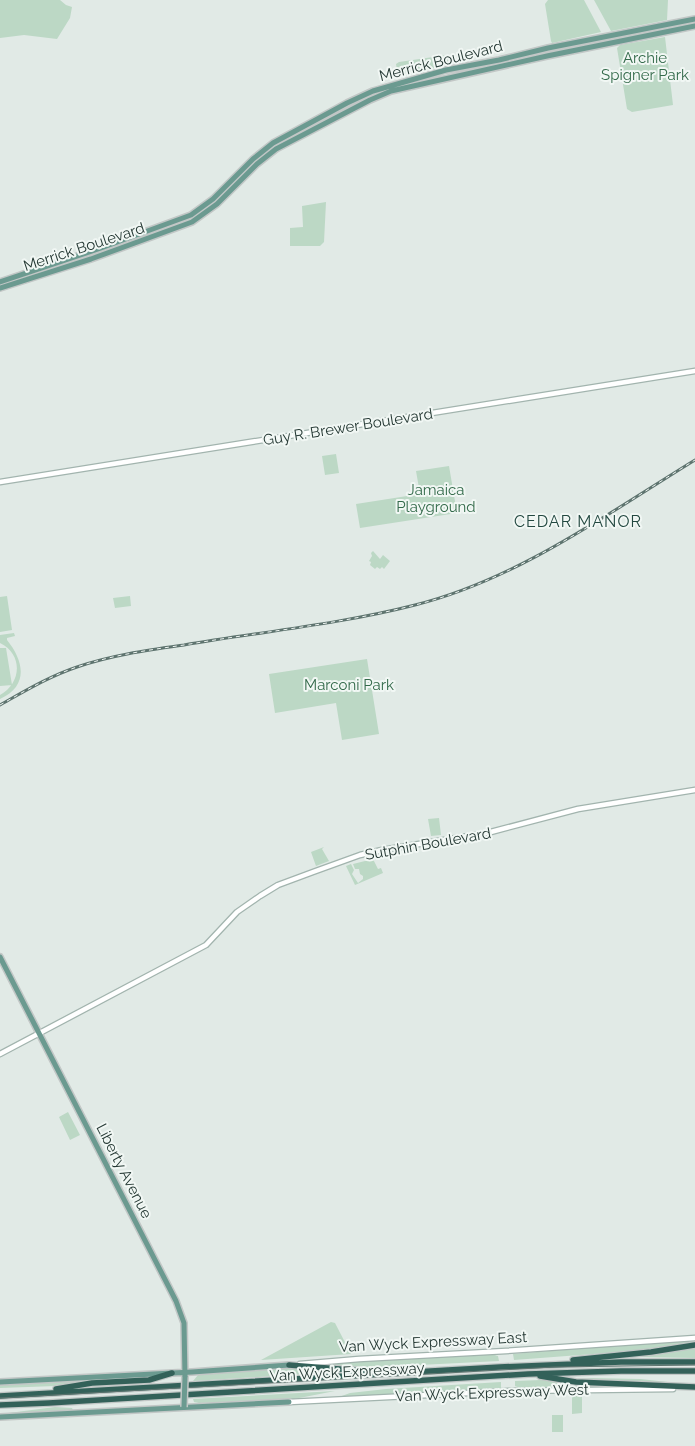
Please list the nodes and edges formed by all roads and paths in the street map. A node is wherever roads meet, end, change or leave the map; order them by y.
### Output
1 (695, 19) edge
2 (695, 26) edge
3 (0, 282) edge
4 (0, 288) edge
5 (695, 371) edge
6 (0, 482) edge
7 (695, 790) edge
8 (0, 957) edge
9 (40, 1033) junction
10 (0, 1054) edge
11 (695, 1338) edge
12 (695, 1345) edge
13 (695, 1362) edge
14 (289, 1365) junction
15 (500, 1367) junction
16 (695, 1371) edge
17 (172, 1372) junction
18 (528, 1374) junction
19 (185, 1375) junction
20 (372, 1375) junction
21 (0, 1382) edge
22 (695, 1387) edge
23 (40, 1392) junction
24 (0, 1396) edge
25 (289, 1402) joint
26 (0, 1405) edge
27 (184, 1407) junction
28 (0, 1418) edge

1 - 3 main road, Merrick Boulevard
2 - 4 main road, Merrick Boulevard
5 - 6 main road, Guy R. Brewer Boulevard
7 - 9 main road, Sutphin Boulevard
8 - 9 main road, Liberty Avenue
9 - 10 main road, Sutphin Boulevard
9 - 19 main road, Liberty Avenue
11 - 14 main road, Van Wyck Expressway East
12 - 15 highway
13 - 15 highway, Van Wyck Expressway
14 - 19 main road, Van Wyck Expressway East
14 - 20 highway
15 - 20 highway, Van Wyck Expressway
16 - 18 highway, Van Wyck Expressway
17 - 19 main road, Van Wyck Expressway East
17 - 21 main road
17 - 23 highway
18 - 22 highway
18 - 26 highway, Van Wyck Expressway
19 - 27 main road, Liberty Avenue, bridge
20 - 23 highway, Van Wyck Expressway
22 - 25 main road, Van Wyck Expressway West
23 - 24 highway, Van Wyck Expressway
25 - 27 main road, Van Wyck Expressway
27 - 28 main road, Van Wyck Expressway

